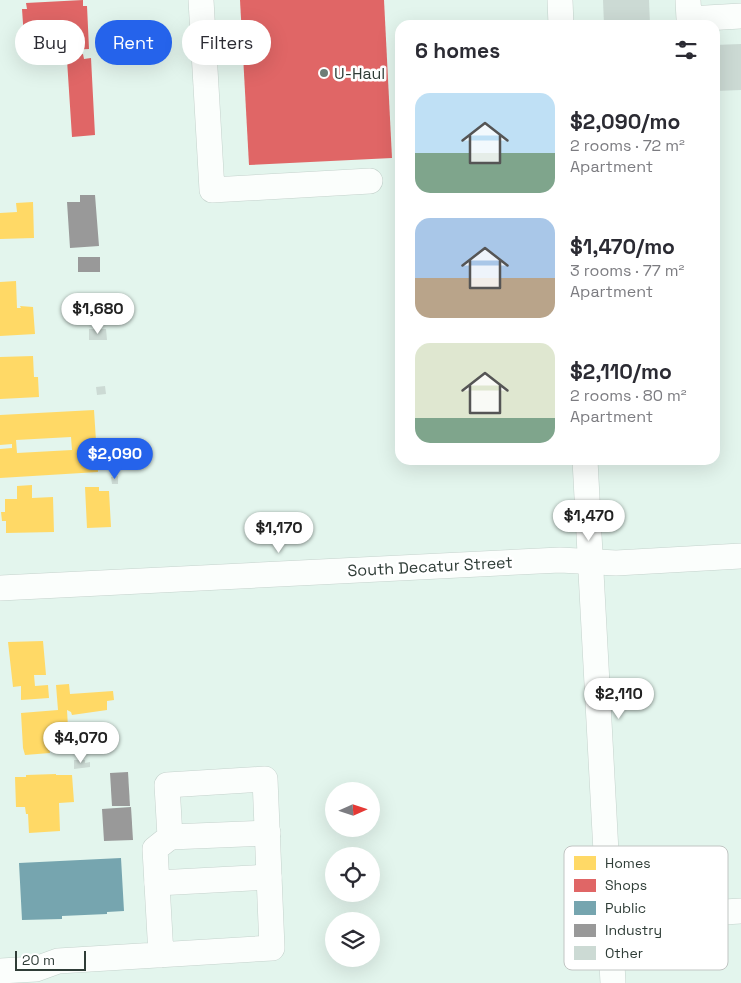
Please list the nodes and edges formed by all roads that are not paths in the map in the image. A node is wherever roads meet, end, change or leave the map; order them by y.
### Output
1 (201, 0) edge
2 (560, 0) edge
3 (688, 0) edge
4 (741, 16) edge
5 (561, 20) edge
6 (370, 181) dead end
7 (585, 465) edge
8 (741, 556) edge
9 (590, 562) junction
10 (0, 588) edge
11 (268, 833) junction
12 (170, 837) junction
13 (606, 846) edge
14 (269, 877) junction
15 (157, 884) junction
16 (741, 911) edge
17 (728, 912) edge
18 (162, 955) junction
19 (612, 970) edge
20 (0, 971) edge
21 (613, 983) edge

1 - 6 street
2 - 5 street
3 - 4 street
7 - 9 street
8 - 9 street, South Decatur Street
9 - 10 street, South Decatur Street
9 - 13 street
11 - 12 street
11 - 12 street
11 - 14 street
12 - 15 street
14 - 15 street
14 - 18 street
15 - 18 street
16 - 17 street
18 - 20 street
19 - 21 street

